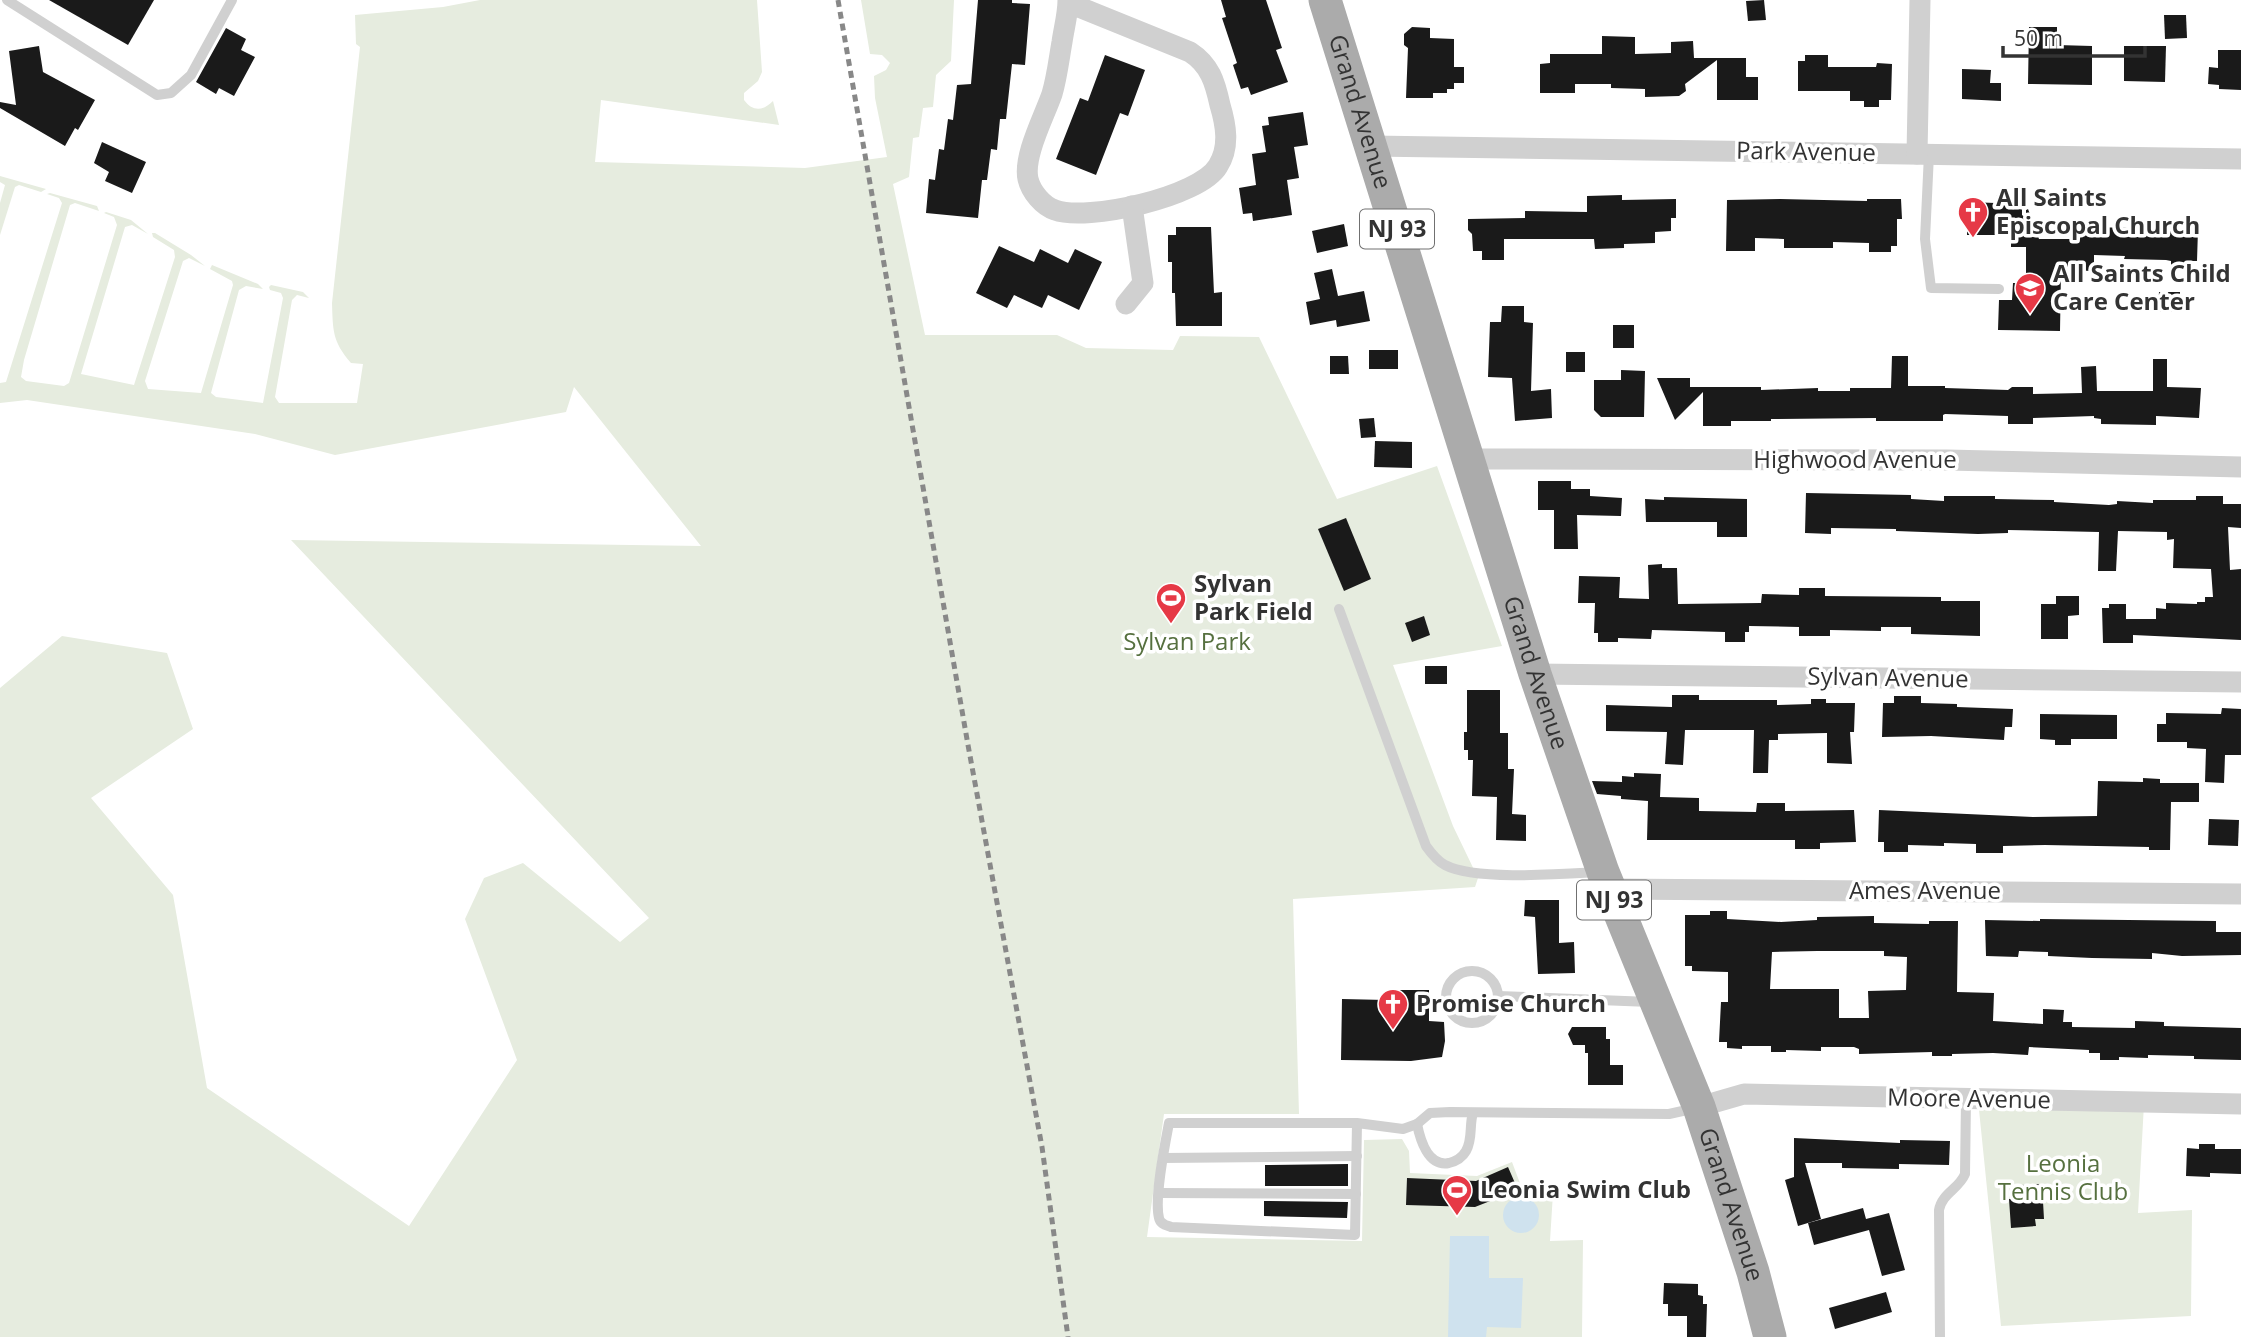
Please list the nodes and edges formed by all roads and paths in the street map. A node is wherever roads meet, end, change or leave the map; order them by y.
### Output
1 (7, 0) edge
2 (232, 0) edge
3 (1325, 0) edge
4 (1920, 0) edge
5 (1069, 1) edge
6 (1371, 146) junction
7 (1923, 154) junction
8 (2241, 159) edge
9 (1132, 206) junction
10 (1999, 289) dead end
11 (1126, 304) dead end
12 (1469, 459) junction
13 (2241, 467) edge
14 (1339, 609) dead end
15 (1535, 674) junction
16 (2241, 682) edge
17 (1606, 880) junction
18 (2241, 894) edge
19 (1498, 996) junction
20 (1656, 1002) junction
21 (1966, 1099) junction
22 (2241, 1104) edge
23 (1699, 1107) junction
24 (1473, 1112) junction
25 (1357, 1123) junction
26 (1417, 1124) junction
27 (1357, 1156) junction
28 (1163, 1158) junction
29 (1159, 1193) junction
30 (1356, 1194) junction
31 (1770, 1337) edge
32 (1940, 1337) edge

1 - 2 lane
3 - 6 main road, Grand Avenue / NJ 93
4 - 7 street
5 - 9 street
5 - 9 street
6 - 7 street, Park Avenue
6 - 12 main road, Grand Avenue / NJ 93
7 - 8 street, Park Avenue
7 - 10 lane
9 - 11 street
12 - 13 street, Highwood Avenue
12 - 15 main road, Grand Avenue / NJ 93
14 - 17 lane
15 - 16 street, Sylvan Avenue
15 - 17 main road, Grand Avenue / NJ 93
17 - 18 street, Ames Avenue
17 - 20 main road, Grand Avenue / NJ 93
19 - 19 lane
19 - 20 lane
20 - 23 main road, Grand Avenue / NJ 93
21 - 22 street, Moore Avenue
21 - 23 street, Moore Avenue
21 - 32 lane
23 - 24 lane
23 - 31 main road, Grand Avenue / NJ 93
24 - 26 lane
24 - 26 lane
25 - 26 lane
25 - 27 lane
25 - 28 lane
27 - 28 lane
27 - 30 lane
28 - 29 lane
29 - 30 lane
29 - 30 lane

